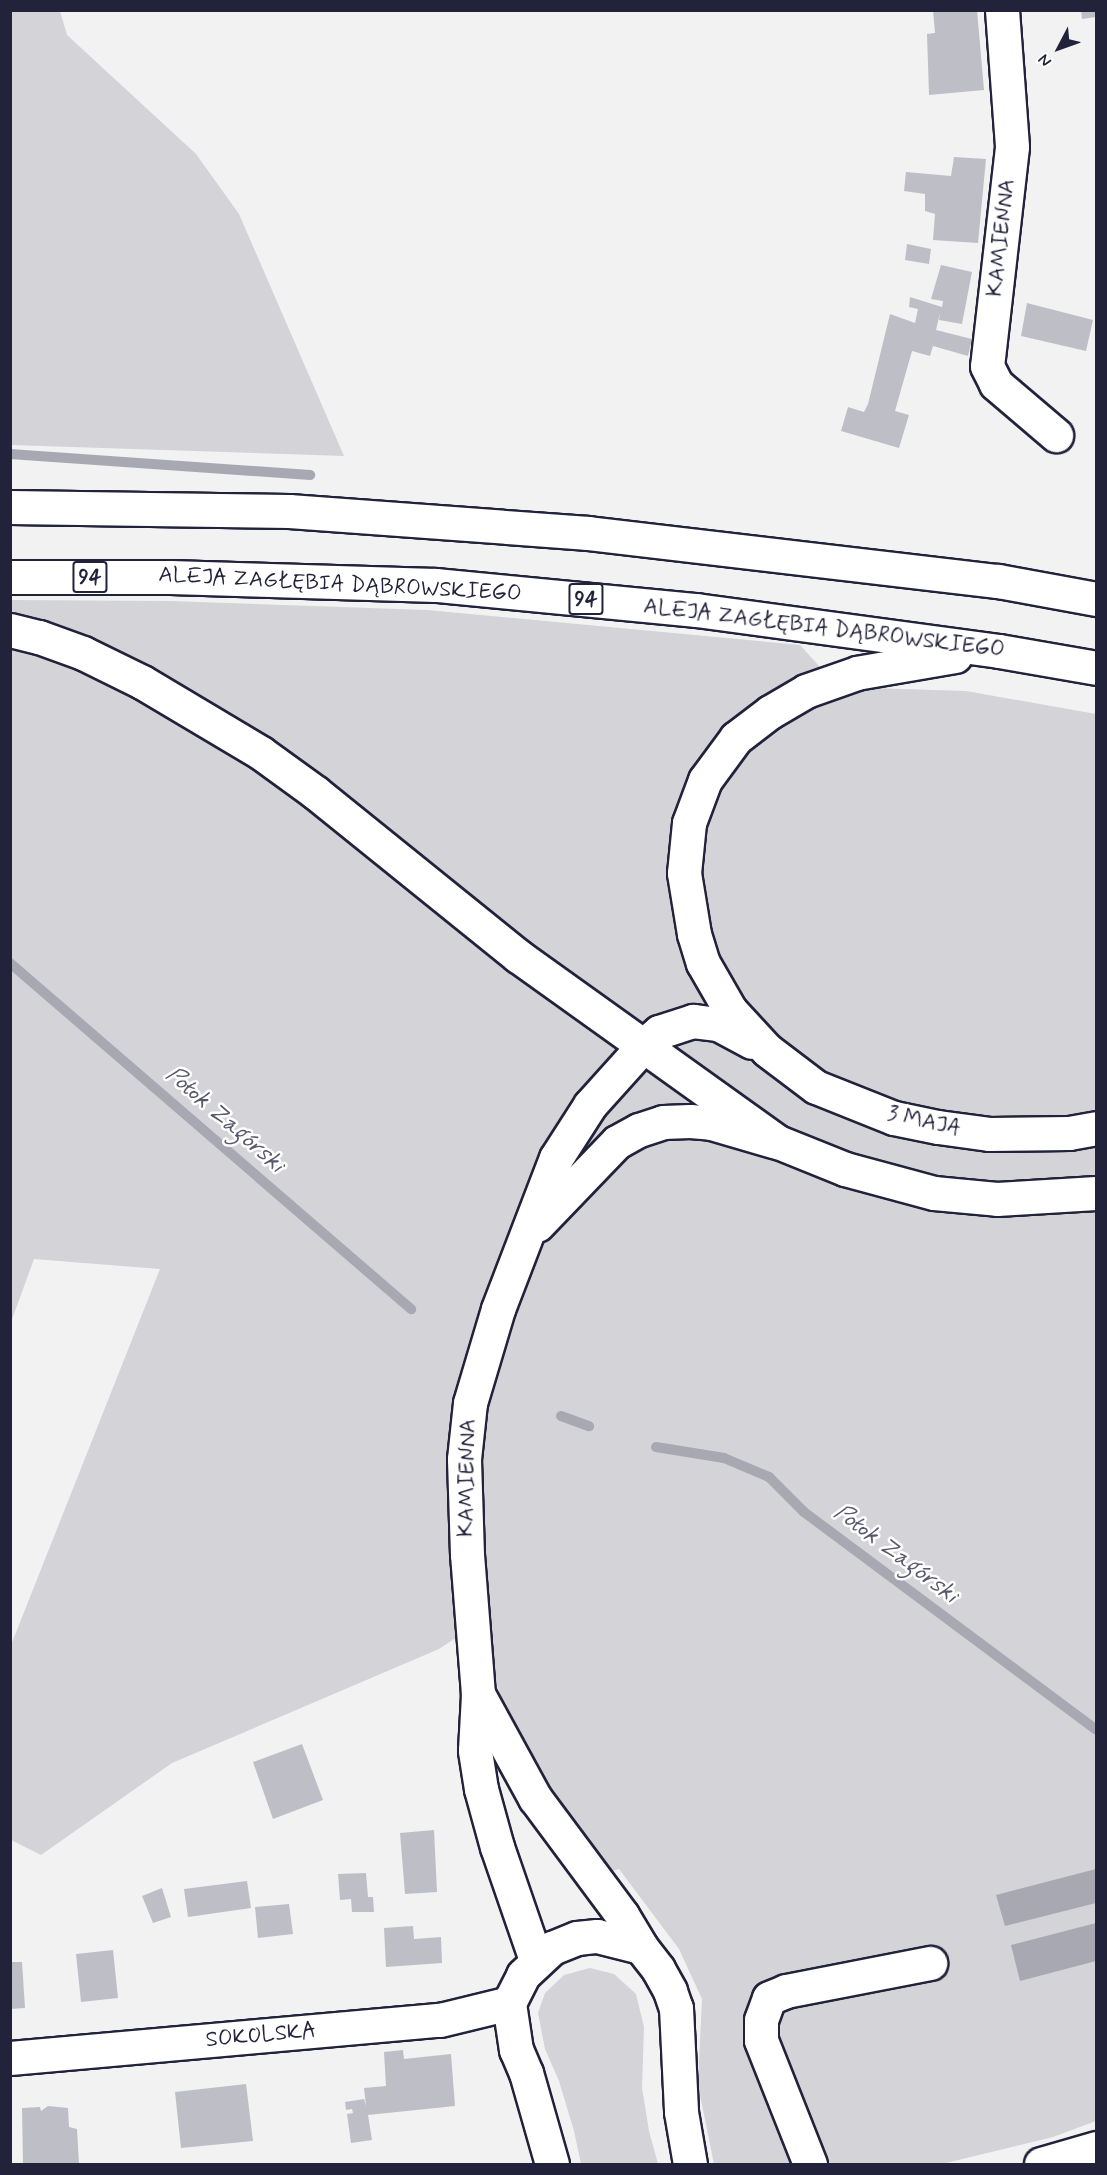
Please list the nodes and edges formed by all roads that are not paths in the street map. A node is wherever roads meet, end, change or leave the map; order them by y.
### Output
1 (1002, 10) edge
2 (1056, 435) dead end
3 (10, 507) edge
4 (10, 577) edge
5 (1096, 577) edge
6 (998, 581) junction
7 (1096, 599) edge
8 (10, 630) edge
9 (999, 651) junction
10 (1096, 668) edge
11 (644, 1045) junction
12 (767, 1050) junction
13 (1096, 1128) edge
14 (778, 1142) junction
15 (1096, 1193) edge
16 (527, 1234) junction
17 (478, 1694) junction
18 (641, 1947) junction
19 (536, 1960) junction
20 (930, 1963) dead end
21 (509, 2003) junction
22 (10, 2058) edge
23 (1096, 2148) edge
24 (549, 2164) edge
25 (690, 2164) edge
26 (810, 2164) edge
27 (1041, 2164) edge

1 - 2 main road, KAMIENNA
3 - 6 main road
4 - 9 main road, ALEJA ZAGŁĘBIA DĄBROWSKIEGO / 94
5 - 6 main road
6 - 7 main road
8 - 11 main road
9 - 10 main road, ALEJA ZAGŁĘBIA DĄBROWSKIEGO / 94
9 - 12 main road
11 - 12 main road, KAMIENNA
11 - 14 main road
11 - 16 main road, KAMIENNA
12 - 13 main road, 3 MAJA
14 - 15 main road
14 - 16 main road, KAMIENNA
16 - 17 main road, KAMIENNA
17 - 18 main road, KAMIENNA
17 - 19 main road, KAMIENNA
18 - 19 main road
18 - 25 main road
19 - 21 main road
20 - 26 main road
21 - 22 main road, SOKOLSKA
21 - 24 main road
23 - 27 main road

